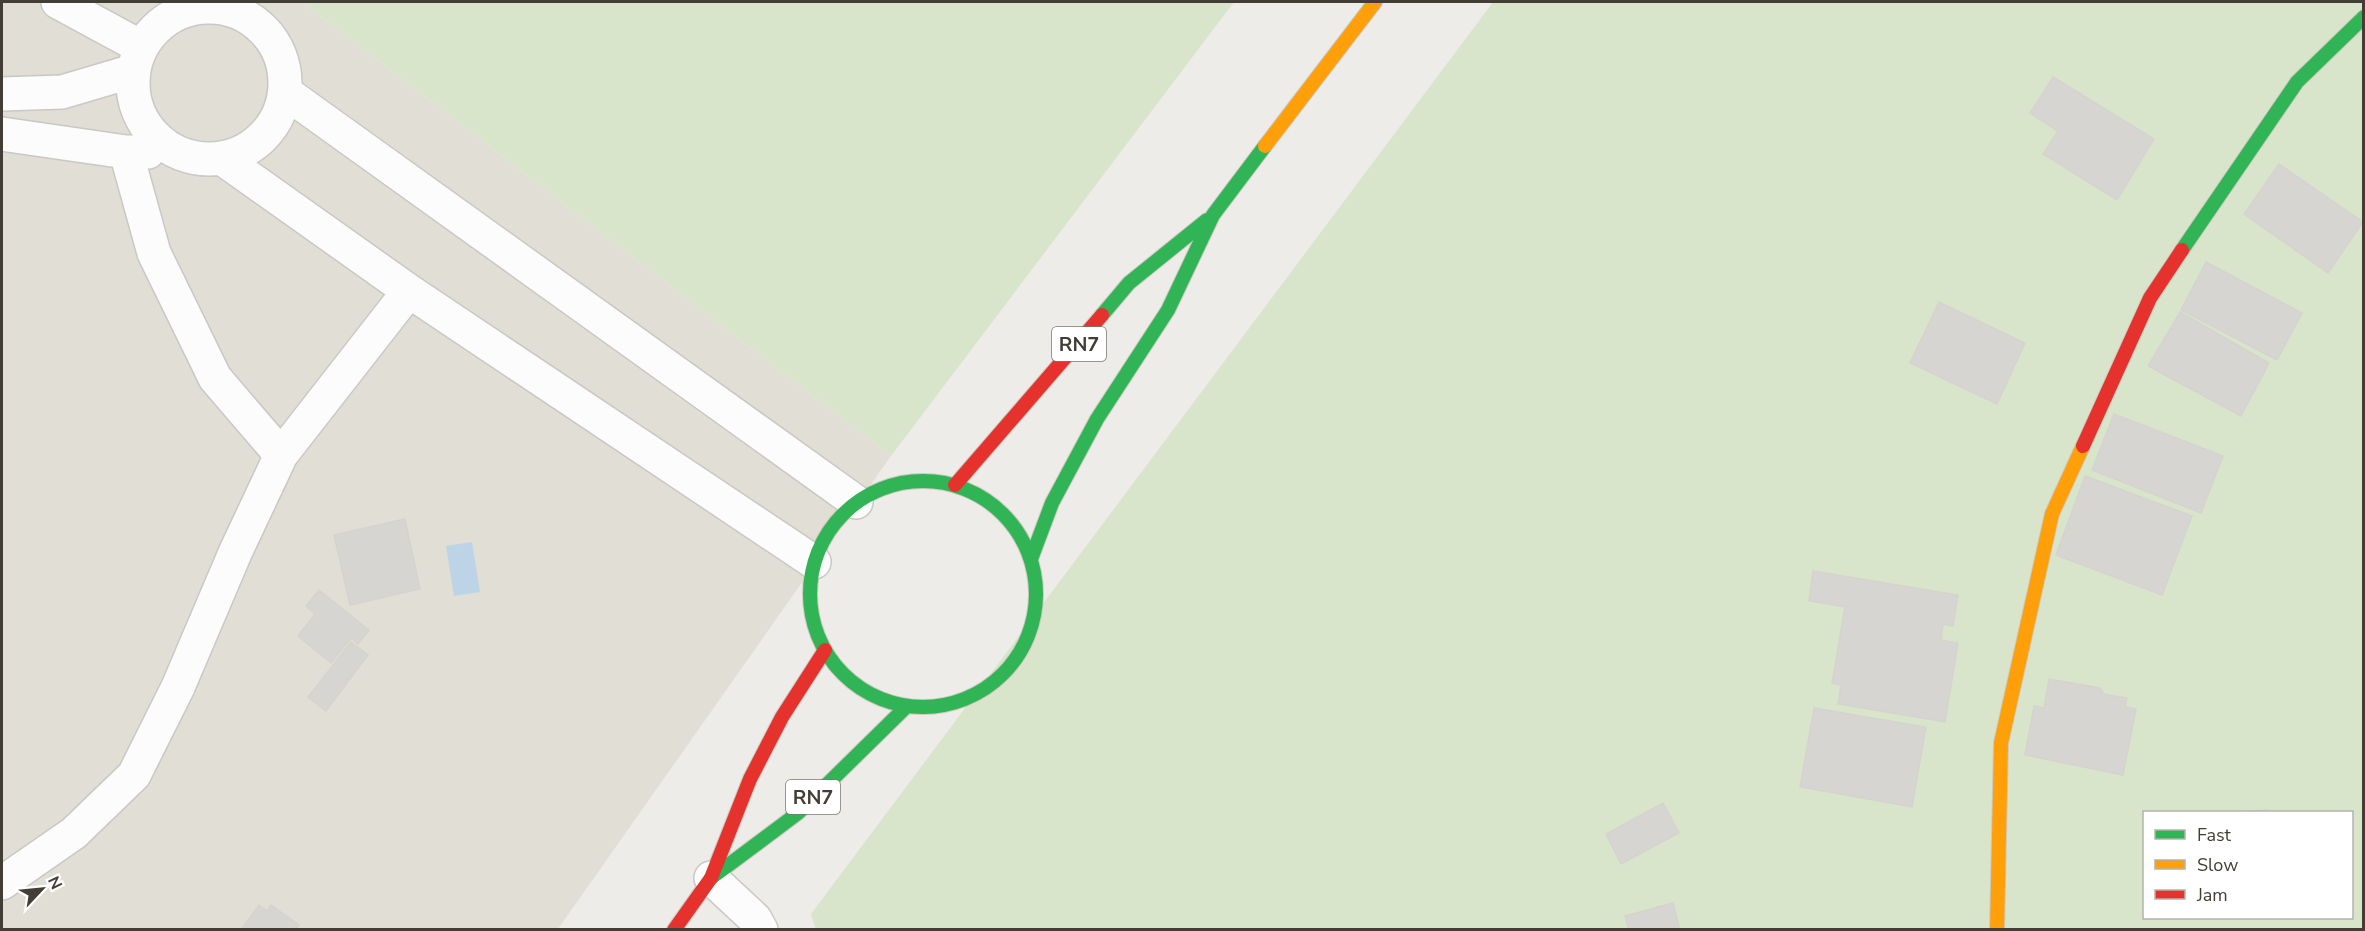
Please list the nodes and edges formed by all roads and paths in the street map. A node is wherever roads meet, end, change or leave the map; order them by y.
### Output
1 (58, 2) edge
2 (1375, 2) edge
3 (2364, 17) edge
4 (137, 59) junction
5 (285, 92) junction
6 (2, 94) edge
7 (2, 134) edge
8 (126, 152) junction
9 (175, 152) junction
10 (223, 159) junction
11 (1213, 215) junction
12 (410, 291) junction
13 (281, 455) junction
14 (955, 485) junction
15 (856, 502) junction
16 (1031, 560) junction
17 (814, 562) junction
18 (825, 650) junction
19 (907, 706) junction
20 (711, 878) junction
21 (2, 883) edge
22 (674, 930) edge
23 (761, 930) edge
24 (1997, 930) edge

1 - 4 street
2 - 11 main road, RN7
3 - 24 main road
4 - 5 street
4 - 6 street
4 - 9 street
5 - 10 street
5 - 15 street
7 - 8 street
8 - 9 street
8 - 13 street
9 - 10 street
10 - 12 street
11 - 14 main road, RN7
11 - 16 main road, RN7
12 - 13 street
12 - 17 street
13 - 21 street
14 - 15 main road, RN7
14 - 16 main road, RN7
15 - 17 main road, RN7
16 - 19 main road, RN7
17 - 18 main road, RN7
18 - 19 main road, RN7
18 - 20 main road, RN7
19 - 20 main road, RN7
20 - 22 main road, RN7
20 - 23 street

